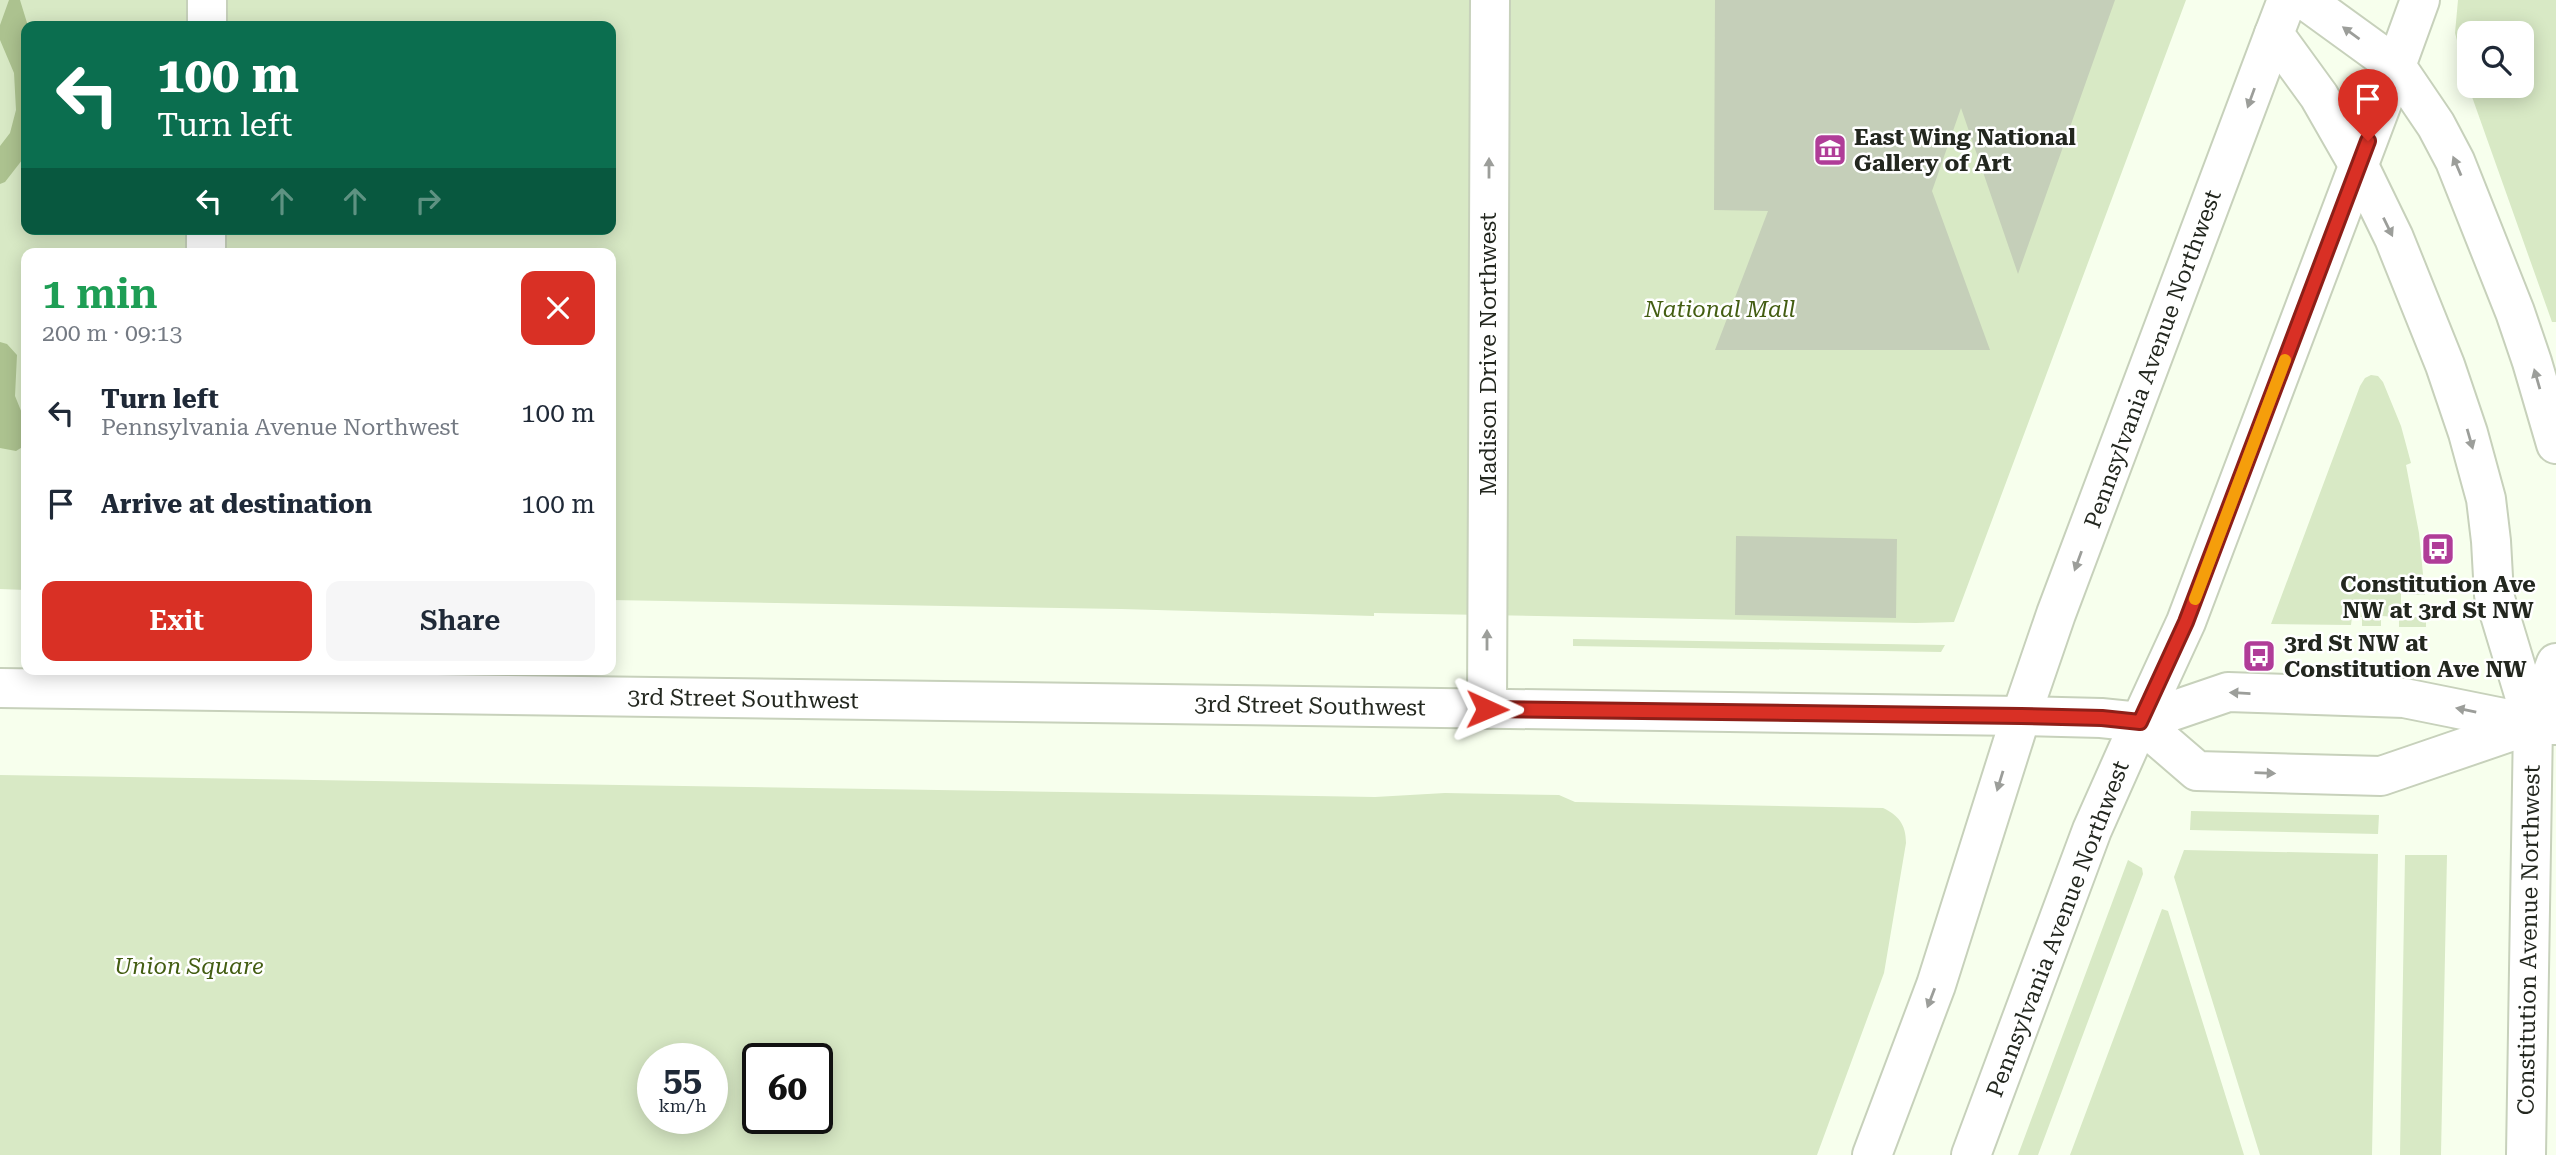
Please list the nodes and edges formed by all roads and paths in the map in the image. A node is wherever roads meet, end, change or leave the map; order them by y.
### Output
1 (207, 0) edge
2 (1490, 0) edge
3 (2305, 0) edge
4 (2420, 0) edge
5 (2281, 17) edge
6 (207, 21) edge
7 (2396, 66) junction
8 (2359, 166) junction
9 (2556, 444) edge
10 (2556, 663) edge
11 (203, 681) edge
12 (0, 688) edge
13 (1487, 709) junction
14 (2021, 716) junction
15 (2140, 722) junction
16 (2544, 724) edge
17 (1872, 1155) edge
18 (1971, 1155) edge
19 (2526, 1155) edge

1 - 6 main road
13 -> 2 main road, Madison Drive Northwest
7 -> 3 main road
4 - 7 main road, Pennsylvania Avenue Northwest
5 - 8 main road, Constitution Avenue Northwest
5 -> 14 main road, Pennsylvania Avenue Northwest
7 - 8 main road, Pennsylvania Avenue Northwest
9 -> 7 main road
8 - 15 main road, Pennsylvania Avenue Northwest
8 -> 16 main road, Constitution Avenue Northwest
10 - 16 main road, Constitution Avenue Northwest
11 - 12 main road, 3rd Street Southwest
11 - 13 main road, 3rd Street Southwest
13 - 14 main road, 3rd Street Southwest
14 - 15 main road, 3rd Street Southwest
14 -> 17 main road, Pennsylvania Avenue Northwest
16 -> 15 main road
15 -> 16 main road
15 - 18 main road, Pennsylvania Avenue Northwest
16 - 19 main road, Constitution Avenue Northwest

